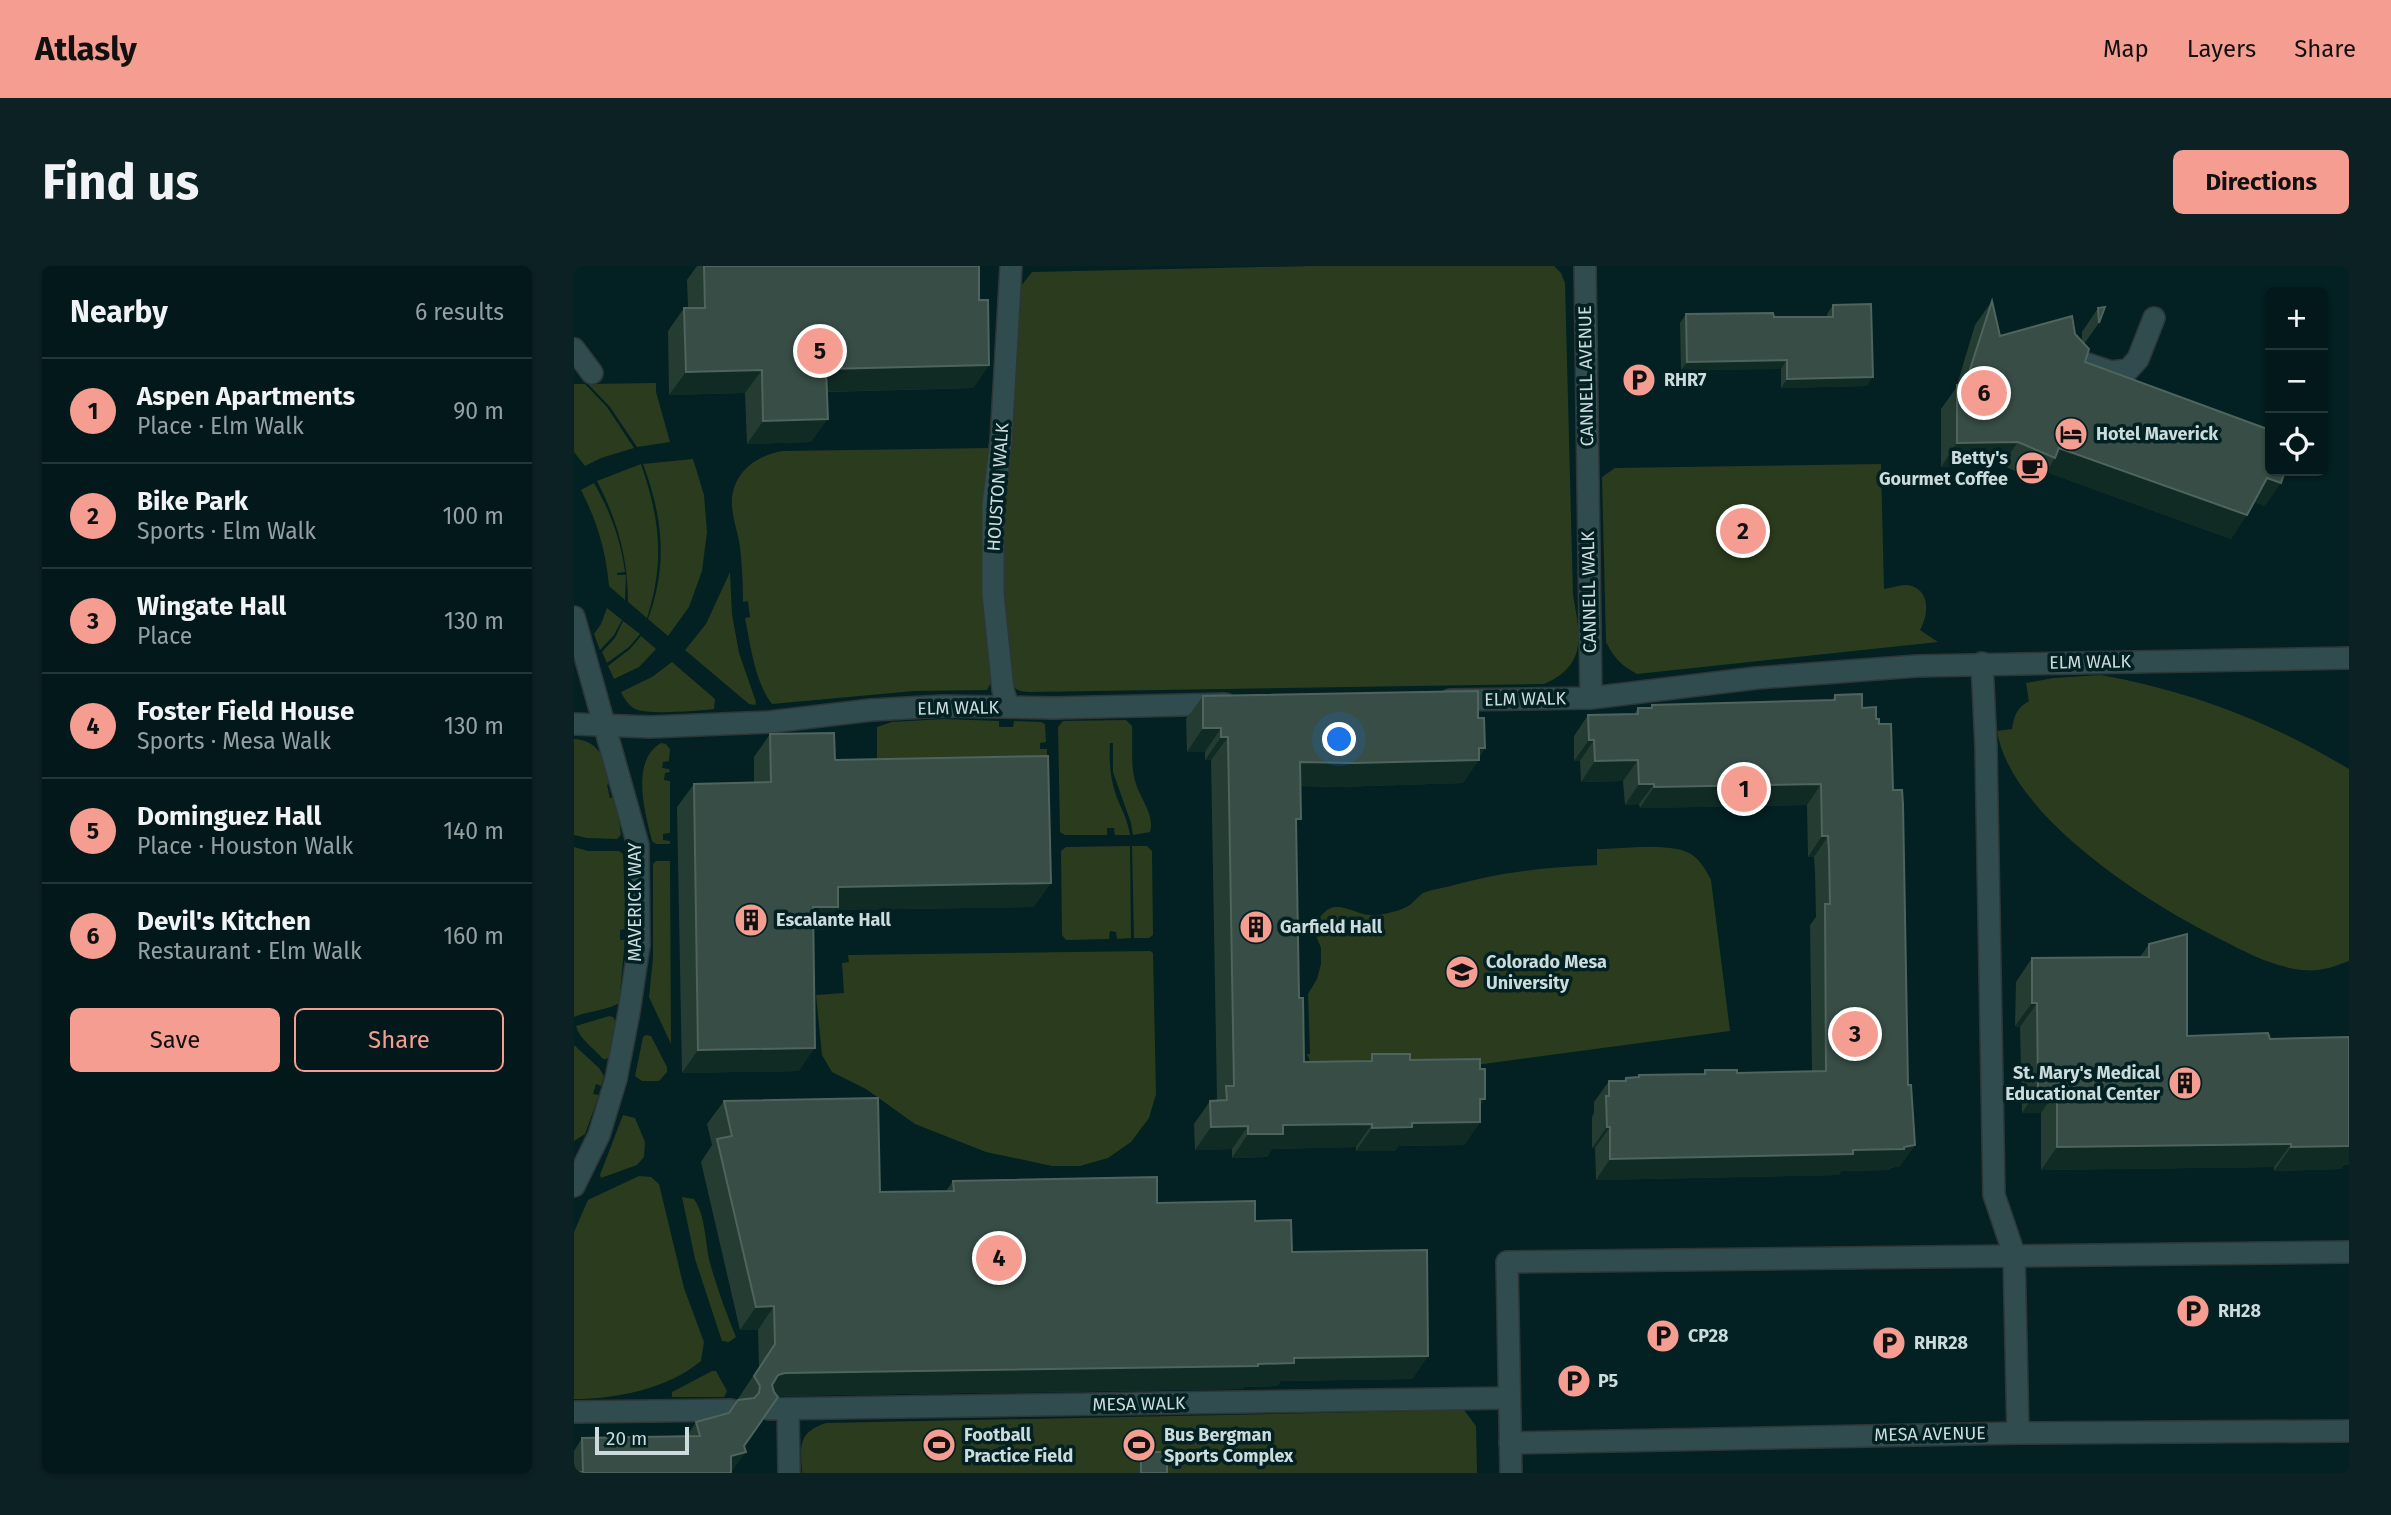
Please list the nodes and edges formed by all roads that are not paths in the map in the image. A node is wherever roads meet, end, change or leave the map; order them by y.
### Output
1 (1011, 266) edge
2 (1585, 266) edge
3 (2154, 318) dead end
4 (574, 349) edge
5 (2070, 350) edge
6 (592, 373) dead end
7 (1588, 486) joint
8 (574, 617) edge
9 (2349, 658) edge
10 (1982, 663) junction
11 (1591, 698) junction
12 (1431, 701) edge
13 (1247, 704) edge
14 (1008, 707) junction
15 (574, 724) edge
16 (604, 724) junction
17 (574, 1186) edge
18 (2349, 1252) edge
19 (2014, 1254) junction
20 (1509, 1398) junction
21 (731, 1410) edge
22 (574, 1412) edge
23 (2349, 1431) edge
24 (2018, 1433) junction
25 (1510, 1443) junction
26 (789, 1473) edge
27 (1511, 1473) edge

1 - 14 street, HOUSTON WALK
2 - 7 street, CANNELL AVENUE
3 - 5 street
4 - 6 street
7 - 11 street, CANNELL WALK
8 - 16 street, MAVERICK WAY
9 - 10 street, ELM WALK
10 - 11 street, ELM WALK
10 - 19 street
11 - 12 street, ELM WALK
13 - 14 street, ELM WALK
14 - 16 street, ELM WALK
15 - 16 street, ELM WALK
16 - 17 street, MAVERICK WAY
18 - 19 street
19 - 20 street
19 - 24 street
20 - 25 street
20 - 26 street, MESA WALK
21 - 22 street
23 - 24 street, MESA AVENUE
24 - 25 street, MESA AVENUE
25 - 27 street

